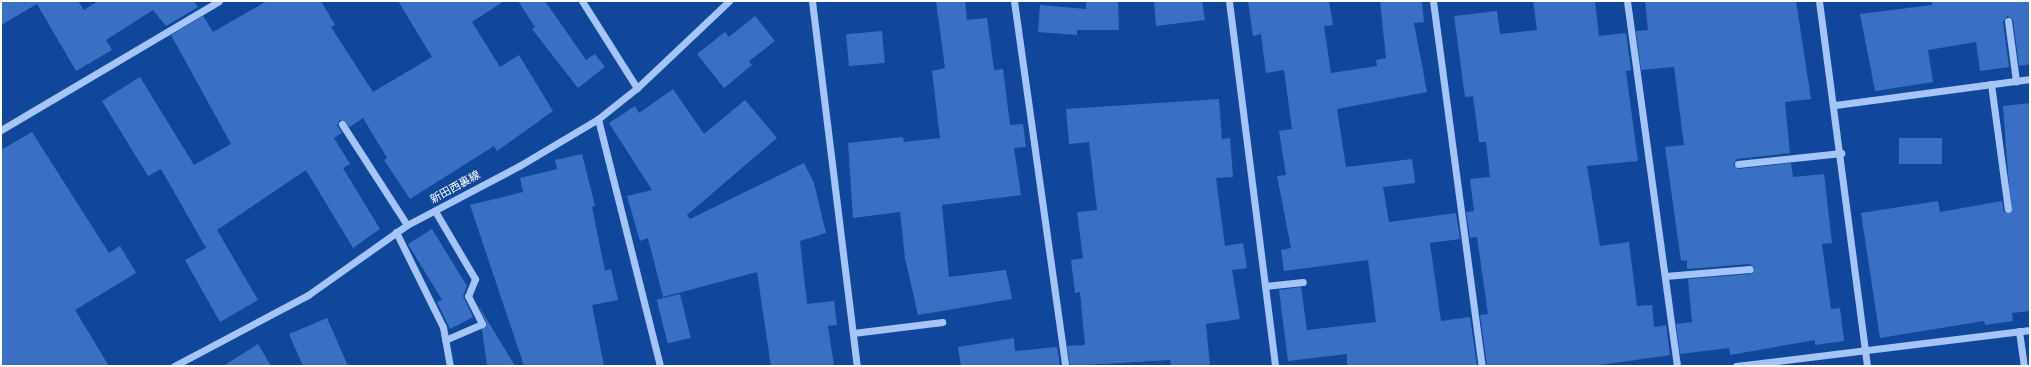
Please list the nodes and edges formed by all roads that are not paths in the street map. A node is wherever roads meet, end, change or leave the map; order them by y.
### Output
1 (219, 1) edge
2 (582, 1) edge
3 (729, 1) edge
4 (812, 1) edge
5 (1014, 1) edge
6 (1229, 1) edge
7 (1433, 1) edge
8 (1627, 1) edge
9 (1819, 1) edge
10 (2008, 21) dead end
11 (2030, 79) edge
12 (2016, 81) junction
13 (1991, 84) junction
14 (637, 88) junction
15 (1835, 105) junction
16 (598, 119) junction
17 (342, 124) dead end
18 (1, 130) edge
19 (1841, 153) junction
20 (1738, 164) dead end
21 (2008, 209) dead end
22 (435, 211) junction
23 (407, 225) junction
24 (396, 232) junction
25 (1750, 269) dead end
26 (1665, 276) junction
27 (1303, 282) dead end
28 (1265, 286) junction
29 (942, 322) dead end
30 (2030, 330) edge
31 (2019, 331) junction
32 (853, 333) junction
33 (445, 340) junction
34 (1865, 350) junction
35 (186, 363) edge
36 (174, 366) edge
37 (450, 366) edge
38 (660, 366) edge
39 (857, 366) edge
40 (1065, 366) edge
41 (1275, 366) edge
42 (1482, 366) edge
43 (1677, 366) edge
44 (1736, 366) edge
45 (1867, 366) edge
46 (2024, 366) edge

1 - 18 street
2 - 14 street
3 - 14 street, 新田西裏線
4 - 32 street
5 - 40 street
6 - 28 street
7 - 42 street
8 - 26 street
9 - 15 street
10 - 12 street
11 - 12 street
12 - 13 street
13 - 15 street
13 - 21 street
14 - 16 street, 新田西裏線
15 - 19 street
16 - 22 street, 新田西裏線
16 - 38 street
17 - 23 street
19 - 20 street
19 - 34 street
22 - 23 street, 新田西裏線
22 - 33 street
23 - 24 street, 新田西裏線
24 - 33 street
24 - 35 street, 新田西裏線
25 - 26 street
26 - 43 street
27 - 28 street
28 - 41 street
29 - 32 street
30 - 31 street
31 - 34 street
31 - 46 street
32 - 39 street
33 - 37 street
34 - 44 street
34 - 45 street
35 - 36 street, 新田西裏線

